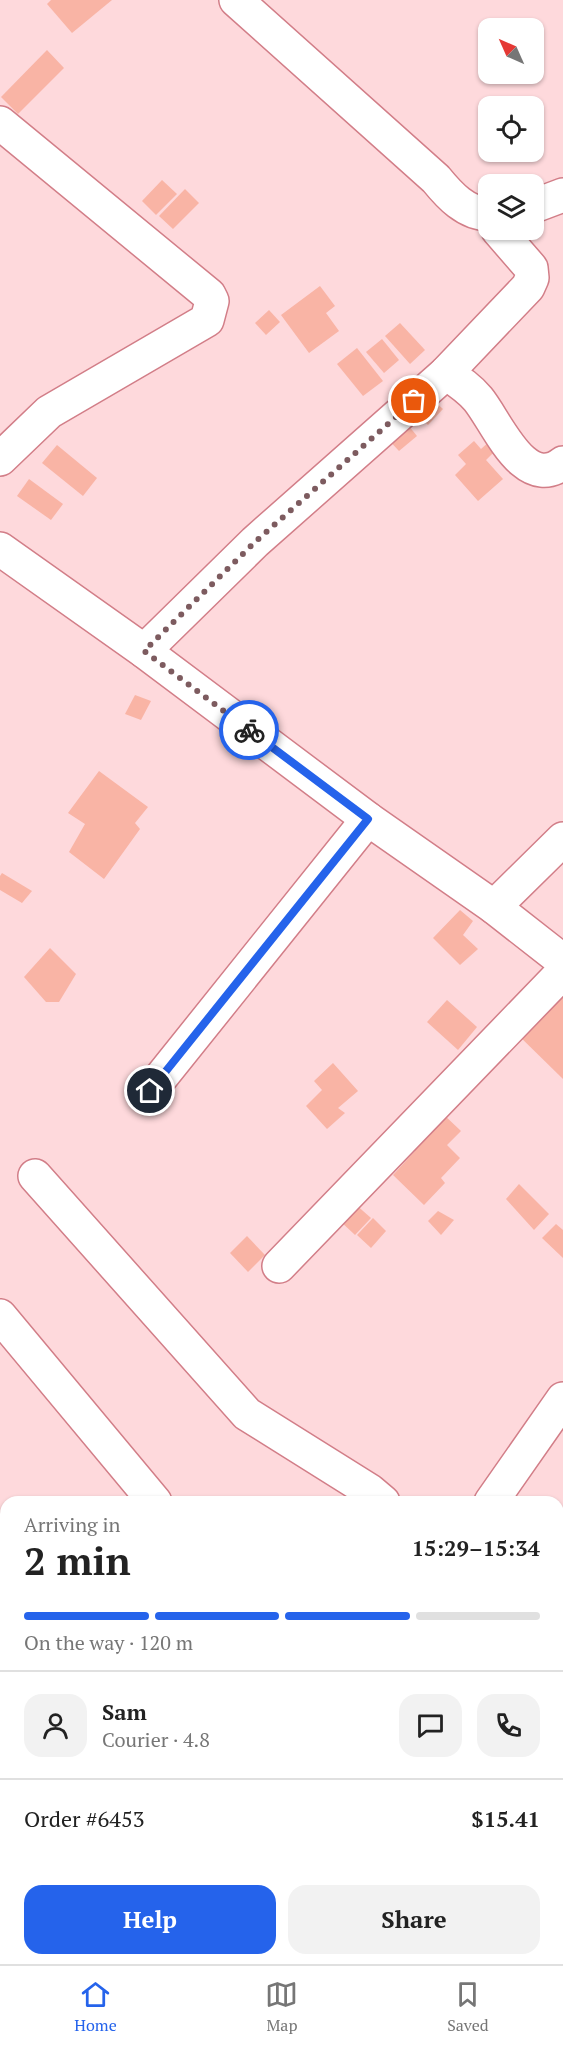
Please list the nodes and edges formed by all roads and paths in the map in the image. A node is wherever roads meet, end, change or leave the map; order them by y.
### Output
1 (236, 0) edge
2 (0, 123) edge
3 (563, 195) edge
4 (544, 202) edge
5 (478, 213) edge
6 (508, 240) edge
7 (446, 373) junction
8 (0, 459) edge
9 (563, 463) edge
10 (0, 549) edge
11 (144, 651) junction
12 (368, 819) junction
13 (563, 839) edge
14 (494, 907) junction
15 (563, 962) edge
16 (563, 972) edge
17 (150, 1091) dead end
18 (35, 1176) dead end
19 (279, 1266) dead end
20 (0, 1316) edge
21 (563, 1399) edge
22 (150, 1496) edge
23 (376, 1496) edge
24 (494, 1496) edge

1 - 5 street
2 - 8 street
3 - 4 street
6 - 7 street
7 - 9 street
7 - 11 street
10 - 11 street
11 - 12 street
12 - 14 street
12 - 17 street
13 - 14 street
14 - 15 street
16 - 19 street
18 - 23 street
20 - 22 street
21 - 24 street

